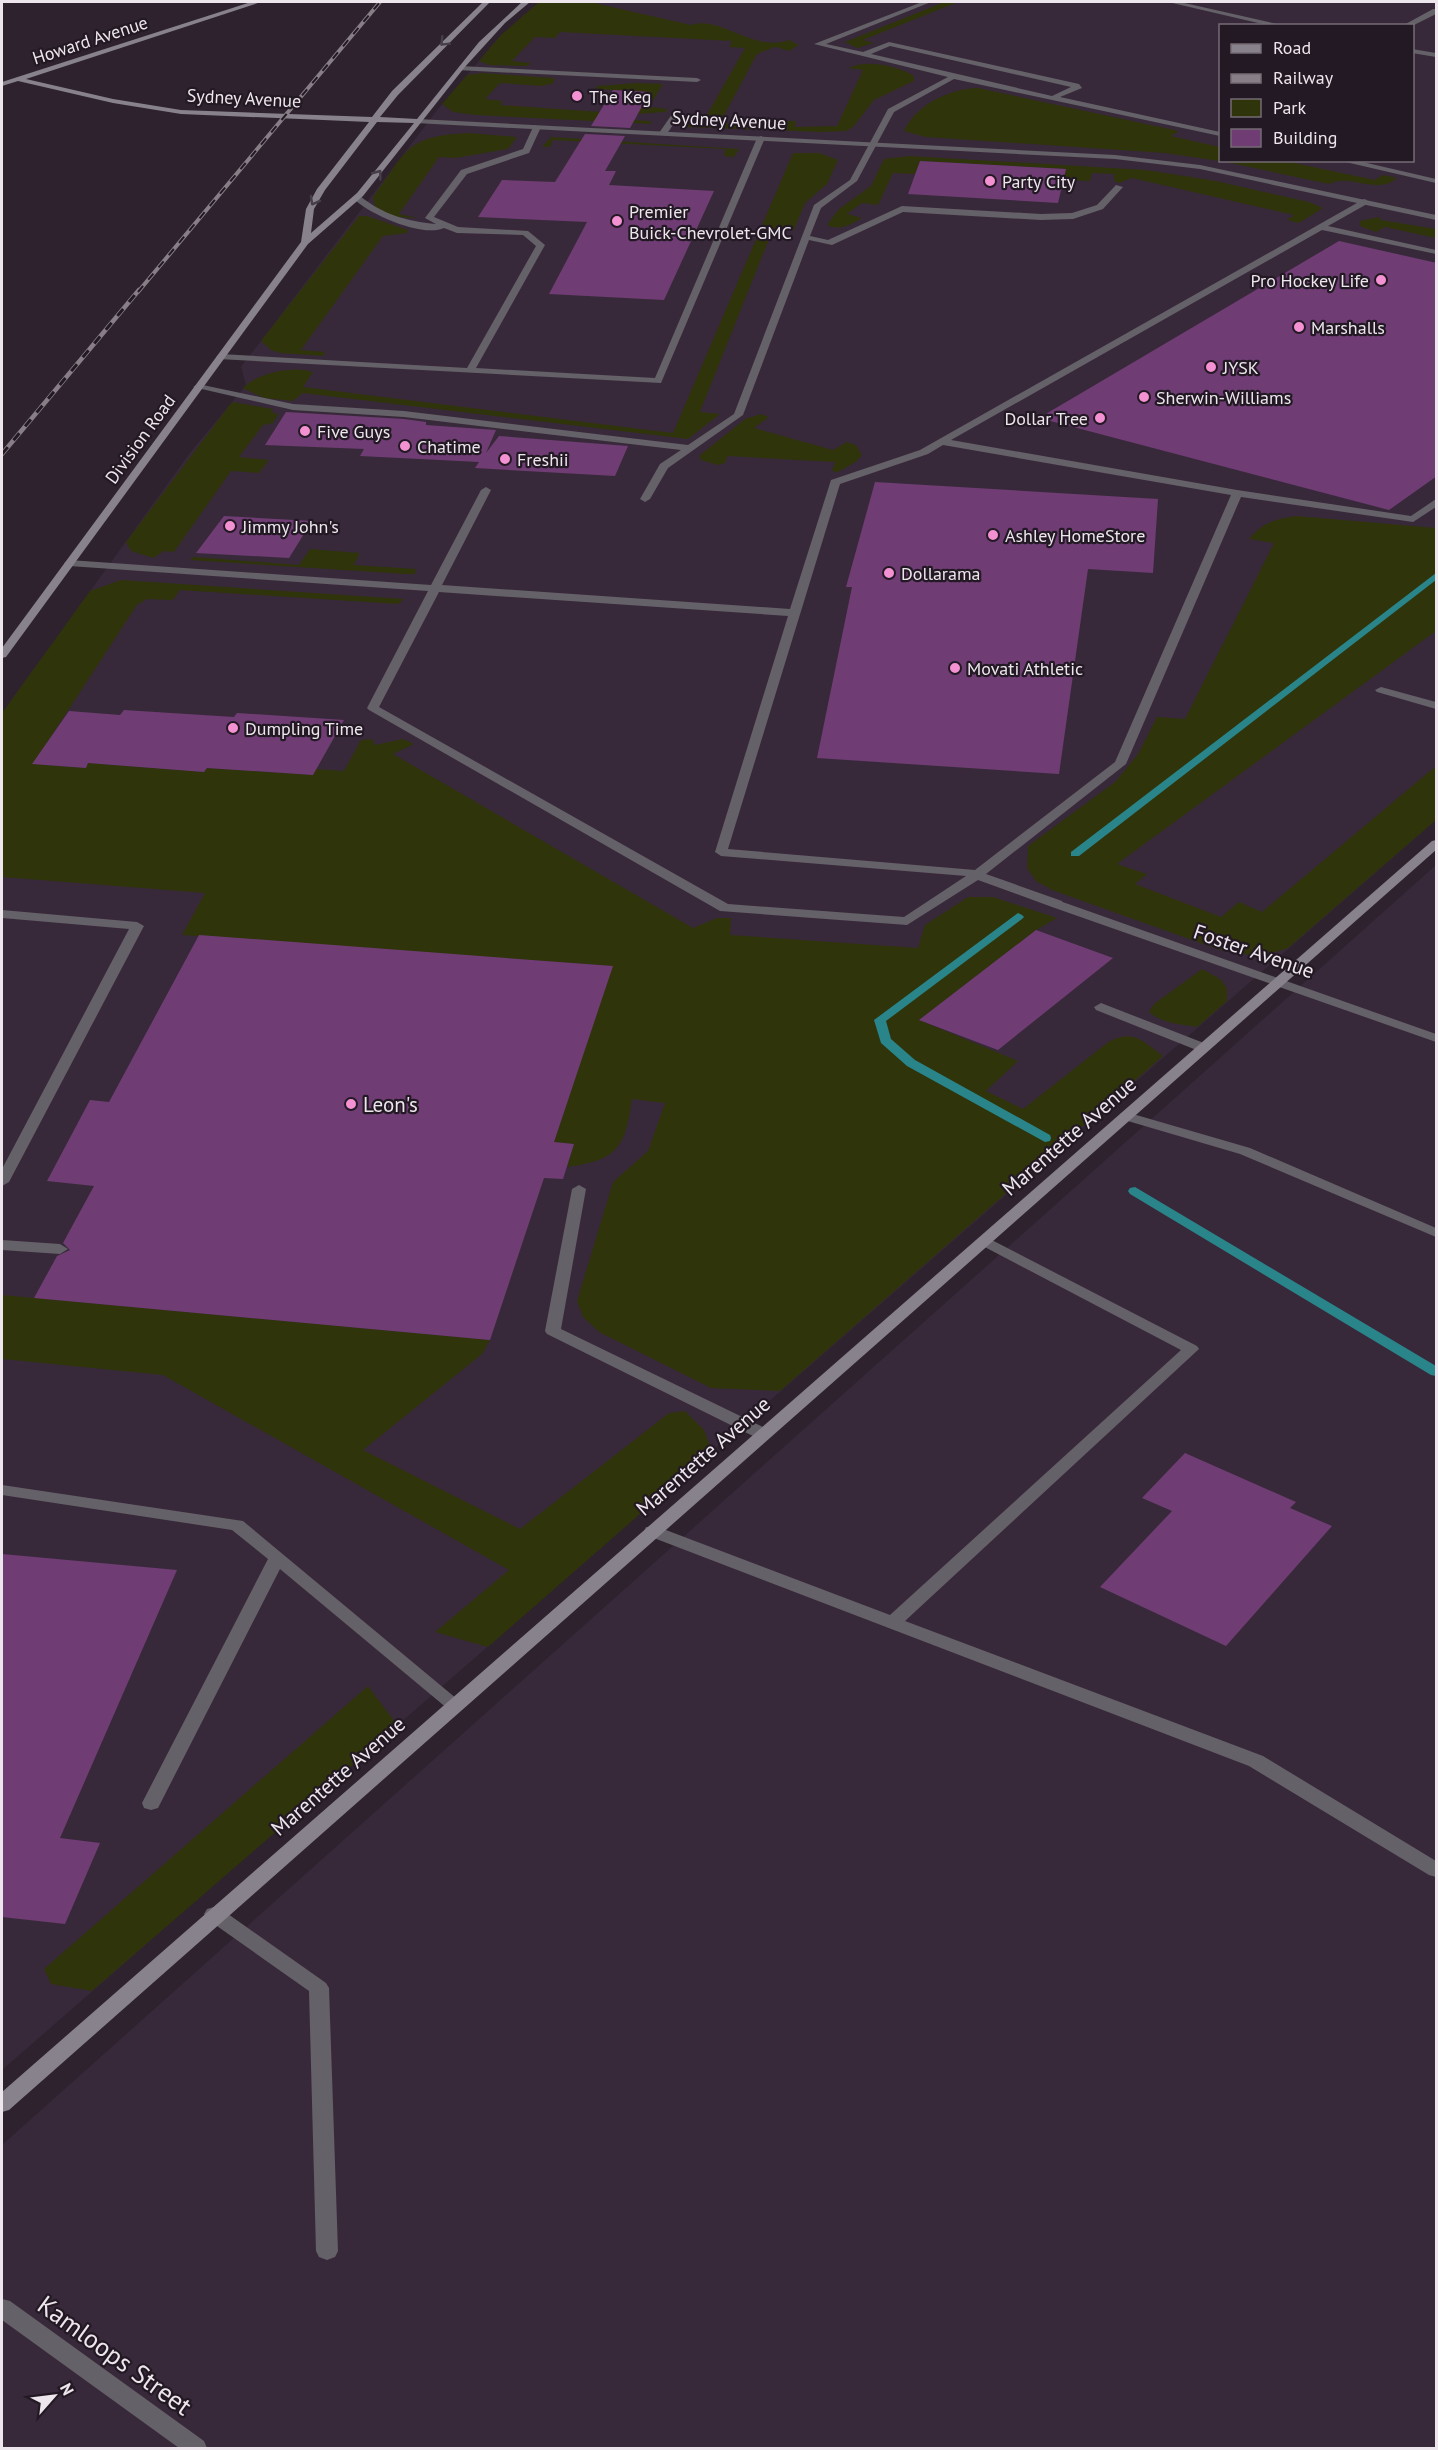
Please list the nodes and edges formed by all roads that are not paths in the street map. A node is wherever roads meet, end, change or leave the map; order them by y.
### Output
1 (257, 2) edge
2 (487, 2) edge
3 (526, 2) edge
4 (927, 2) edge
5 (1172, 2) edge
6 (904, 4) dead end
7 (916, 6) junction
8 (1437, 11) edge
9 (1274, 24) edge
10 (1409, 24) edge
11 (1414, 51) edge
12 (863, 55) junction
13 (1437, 55) edge
14 (460, 68) junction
15 (954, 76) junction
16 (18, 79) junction
17 (697, 80) dead end
18 (2, 84) edge
19 (1053, 98) junction
20 (678, 112) dead end
21 (374, 120) junction
22 (418, 122) junction
23 (537, 127) junction
24 (663, 133) junction
25 (1219, 134) edge
26 (761, 138) junction
27 (873, 144) junction
28 (1350, 162) edge
29 (1437, 181) edge
30 (1119, 187) dead end
31 (357, 198) junction
32 (1364, 202) junction
33 (1437, 218) edge
34 (1321, 227) junction
35 (453, 228) junction
36 (806, 237) junction
37 (305, 242) junction
38 (1437, 252) edge
39 (220, 357) junction
40 (470, 371) junction
41 (198, 387) junction
42 (943, 442) junction
43 (690, 448) junction
44 (486, 490) dead end
45 (1237, 493) junction
46 (645, 500) dead end
47 (1437, 502) edge
48 (69, 563) junction
49 (435, 588) junction
50 (795, 613) junction
51 (2, 655) edge
52 (1381, 690) dead end
53 (1437, 706) edge
54 (1437, 844) edge
55 (977, 875) junction
56 (2, 914) edge
57 (1279, 982) junction
58 (1101, 1007) dead end
59 (1437, 1038) edge
60 (1204, 1048) junction
61 (1126, 1116) junction
62 (2, 1182) edge
63 (579, 1189) dead end
64 (1437, 1233) edge
65 (984, 1241) junction
66 (2, 1245) edge
67 (60, 1249) dead end
68 (763, 1434) junction
69 (2, 1490) edge
70 (652, 1531) junction
71 (277, 1558) junction
72 (892, 1623) junction
73 (454, 1704) junction
74 (151, 1803) dead end
75 (1437, 1870) edge
76 (214, 1914) junction
77 (2, 2104) edge
78 (327, 2251) dead end
79 (2, 2308) edge
80 (196, 2448) edge

1 - 16 main road, Howard Avenue
2 -> 21 main road, Division Road
3 - 14 main road, Division Road
4 - 7 street
5 - 9 street
6 - 7 street
7 - 12 street
8 - 10 street
11 - 13 street
12 - 15 street
12 - 19 street
14 - 17 street
14 - 22 main road, Division Road
15 - 19 street
15 - 27 street
16 - 18 main road, Howard Avenue
16 - 21 main road, Sydney Avenue
19 - 25 street
20 - 24 street
21 - 22 main road, Sydney Avenue
21 -> 37 main road, Division Road
22 - 23 street, Sydney Avenue
31 -> 22 main road, Division Road
23 - 24 street, Sydney Avenue
23 - 35 street
24 - 26 street, Sydney Avenue
26 - 27 street, Sydney Avenue
26 - 40 street
27 - 32 street, Sydney Avenue
27 - 36 street
28 - 29 street
30 - 36 street
31 - 35 street
31 - 37 main road, Division Road
32 - 33 street, Sydney Avenue
32 - 34 street
34 - 38 street
34 - 42 street
35 - 40 street
36 - 43 street
37 - 39 main road, Division Road
39 - 40 street
39 - 41 main road, Division Road
41 - 43 street
41 - 48 main road, Division Road
42 - 45 street
42 - 50 street
43 - 46 street
44 - 49 street
45 - 47 street
45 - 55 street
48 - 49 street
48 - 51 main road, Division Road
49 - 50 street
49 - 55 street
50 - 55 street, Foster Avenue
52 - 53 street
54 - 57 main road, Marentette Avenue
55 - 57 street, Foster Avenue
56 - 62 street
57 - 59 street, Foster Avenue
57 - 60 main road, Marentette Avenue
58 - 60 street
60 - 61 main road, Marentette Avenue
61 - 64 street
61 - 65 main road, Marentette Avenue
63 - 68 street
65 - 68 main road, Marentette Avenue
65 - 72 street
66 - 67 street
68 - 70 main road, Marentette Avenue
69 - 71 street
70 - 72 street
70 - 73 main road, Marentette Avenue
71 - 73 street
71 - 74 street
72 - 75 street
73 - 76 main road, Marentette Avenue
76 - 77 main road, Marentette Avenue
76 - 78 street
79 - 80 street, Kamloops Street

